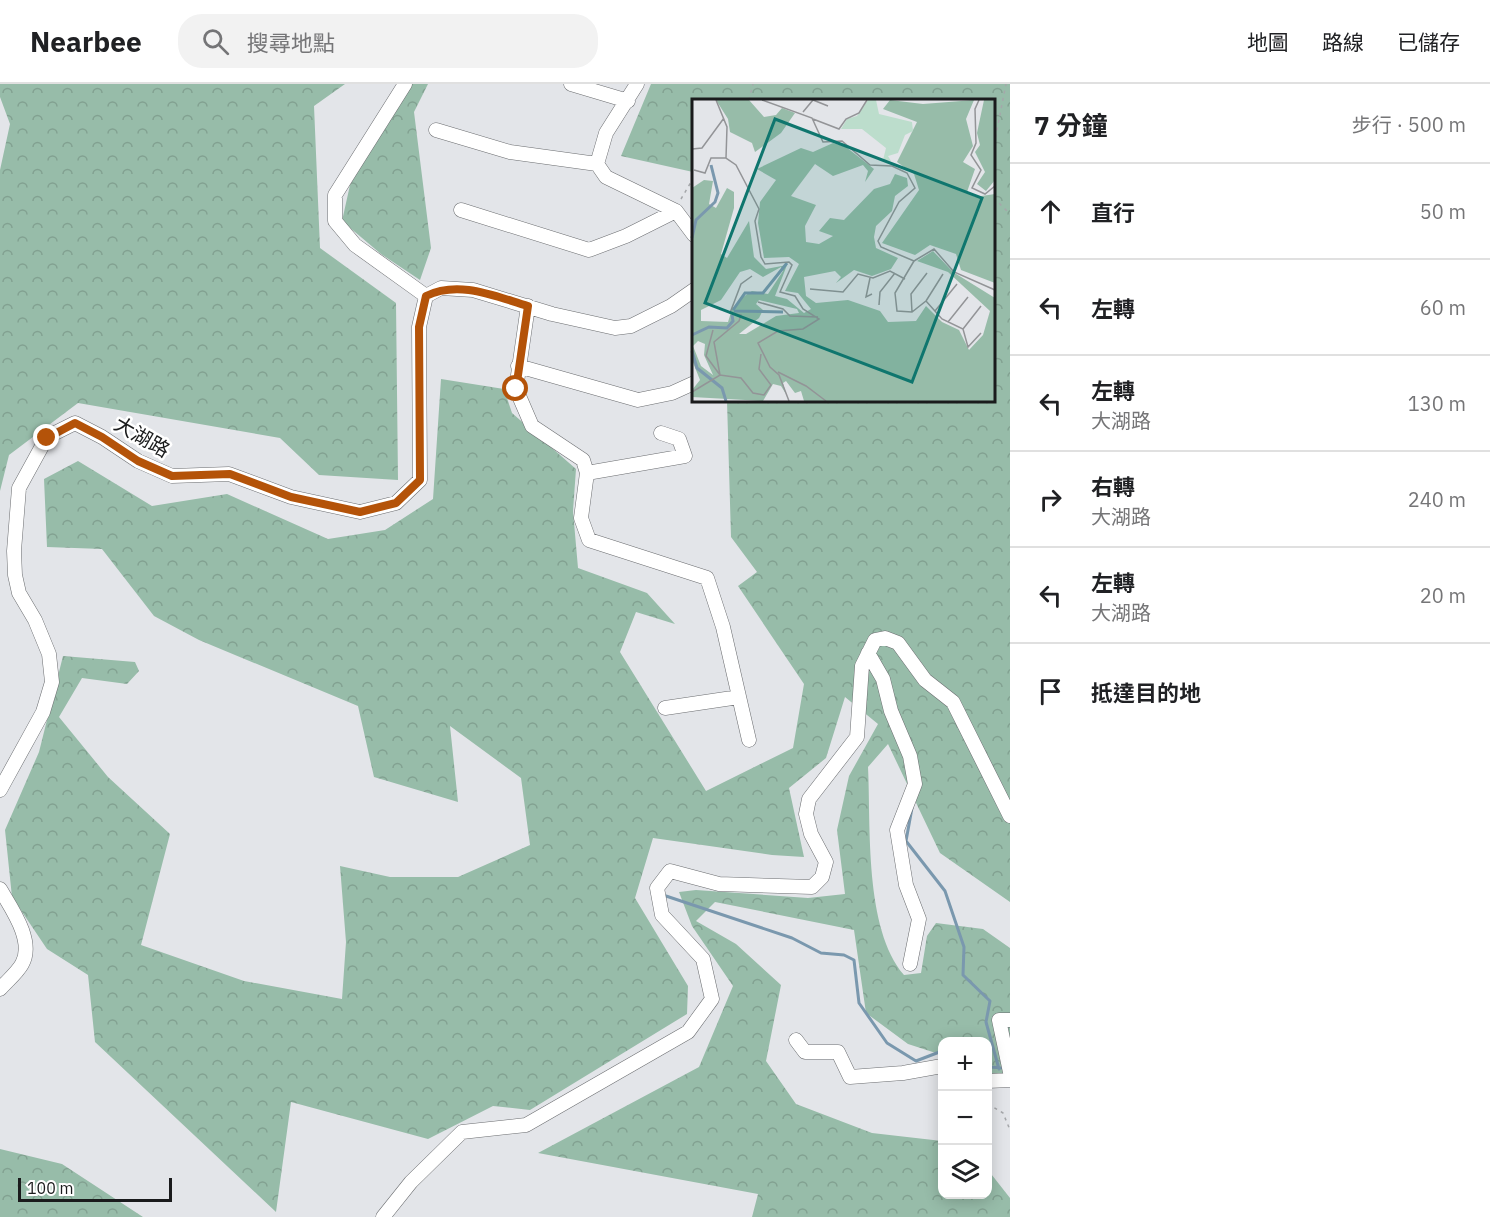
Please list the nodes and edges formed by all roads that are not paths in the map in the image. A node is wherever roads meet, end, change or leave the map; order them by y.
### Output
1 (405, 84) edge
2 (571, 84) edge
3 (637, 84) edge
4 (628, 101) junction
5 (436, 130) dead end
6 (597, 164) junction
7 (677, 207) junction
8 (461, 210) dead end
9 (692, 233) edge
10 (692, 291) edge
11 (426, 296) junction
12 (528, 306) junction
13 (518, 366) junction
14 (692, 383) edge
15 (661, 433) dead end
16 (587, 473) junction
17 (868, 653) junction
18 (739, 697) junction
19 (665, 708) dead end
20 (749, 740) dead end
21 (0, 790) edge
22 (1010, 816) edge
23 (0, 889) edge
24 (910, 964) dead end
25 (0, 989) edge
26 (1010, 1020) edge
27 (796, 1040) dead end
28 (938, 1067) edge
29 (1010, 1072) edge
30 (1010, 1080) edge
31 (992, 1081) edge
32 (383, 1217) edge

1 - 11 street
2 - 4 street
3 - 4 street
4 - 6 street
5 - 6 street
6 - 7 street
7 - 8 street
7 - 9 street
10 - 12 street
11 - 12 street
11 - 21 street, 大湖路
12 - 13 street
13 - 14 street
13 - 16 street
15 - 16 street
16 - 18 street
17 - 22 street
17 - 24 street
17 - 32 street
18 - 19 street
18 - 20 street
23 - 25 street
26 - 29 street
27 - 28 street
30 - 31 street

